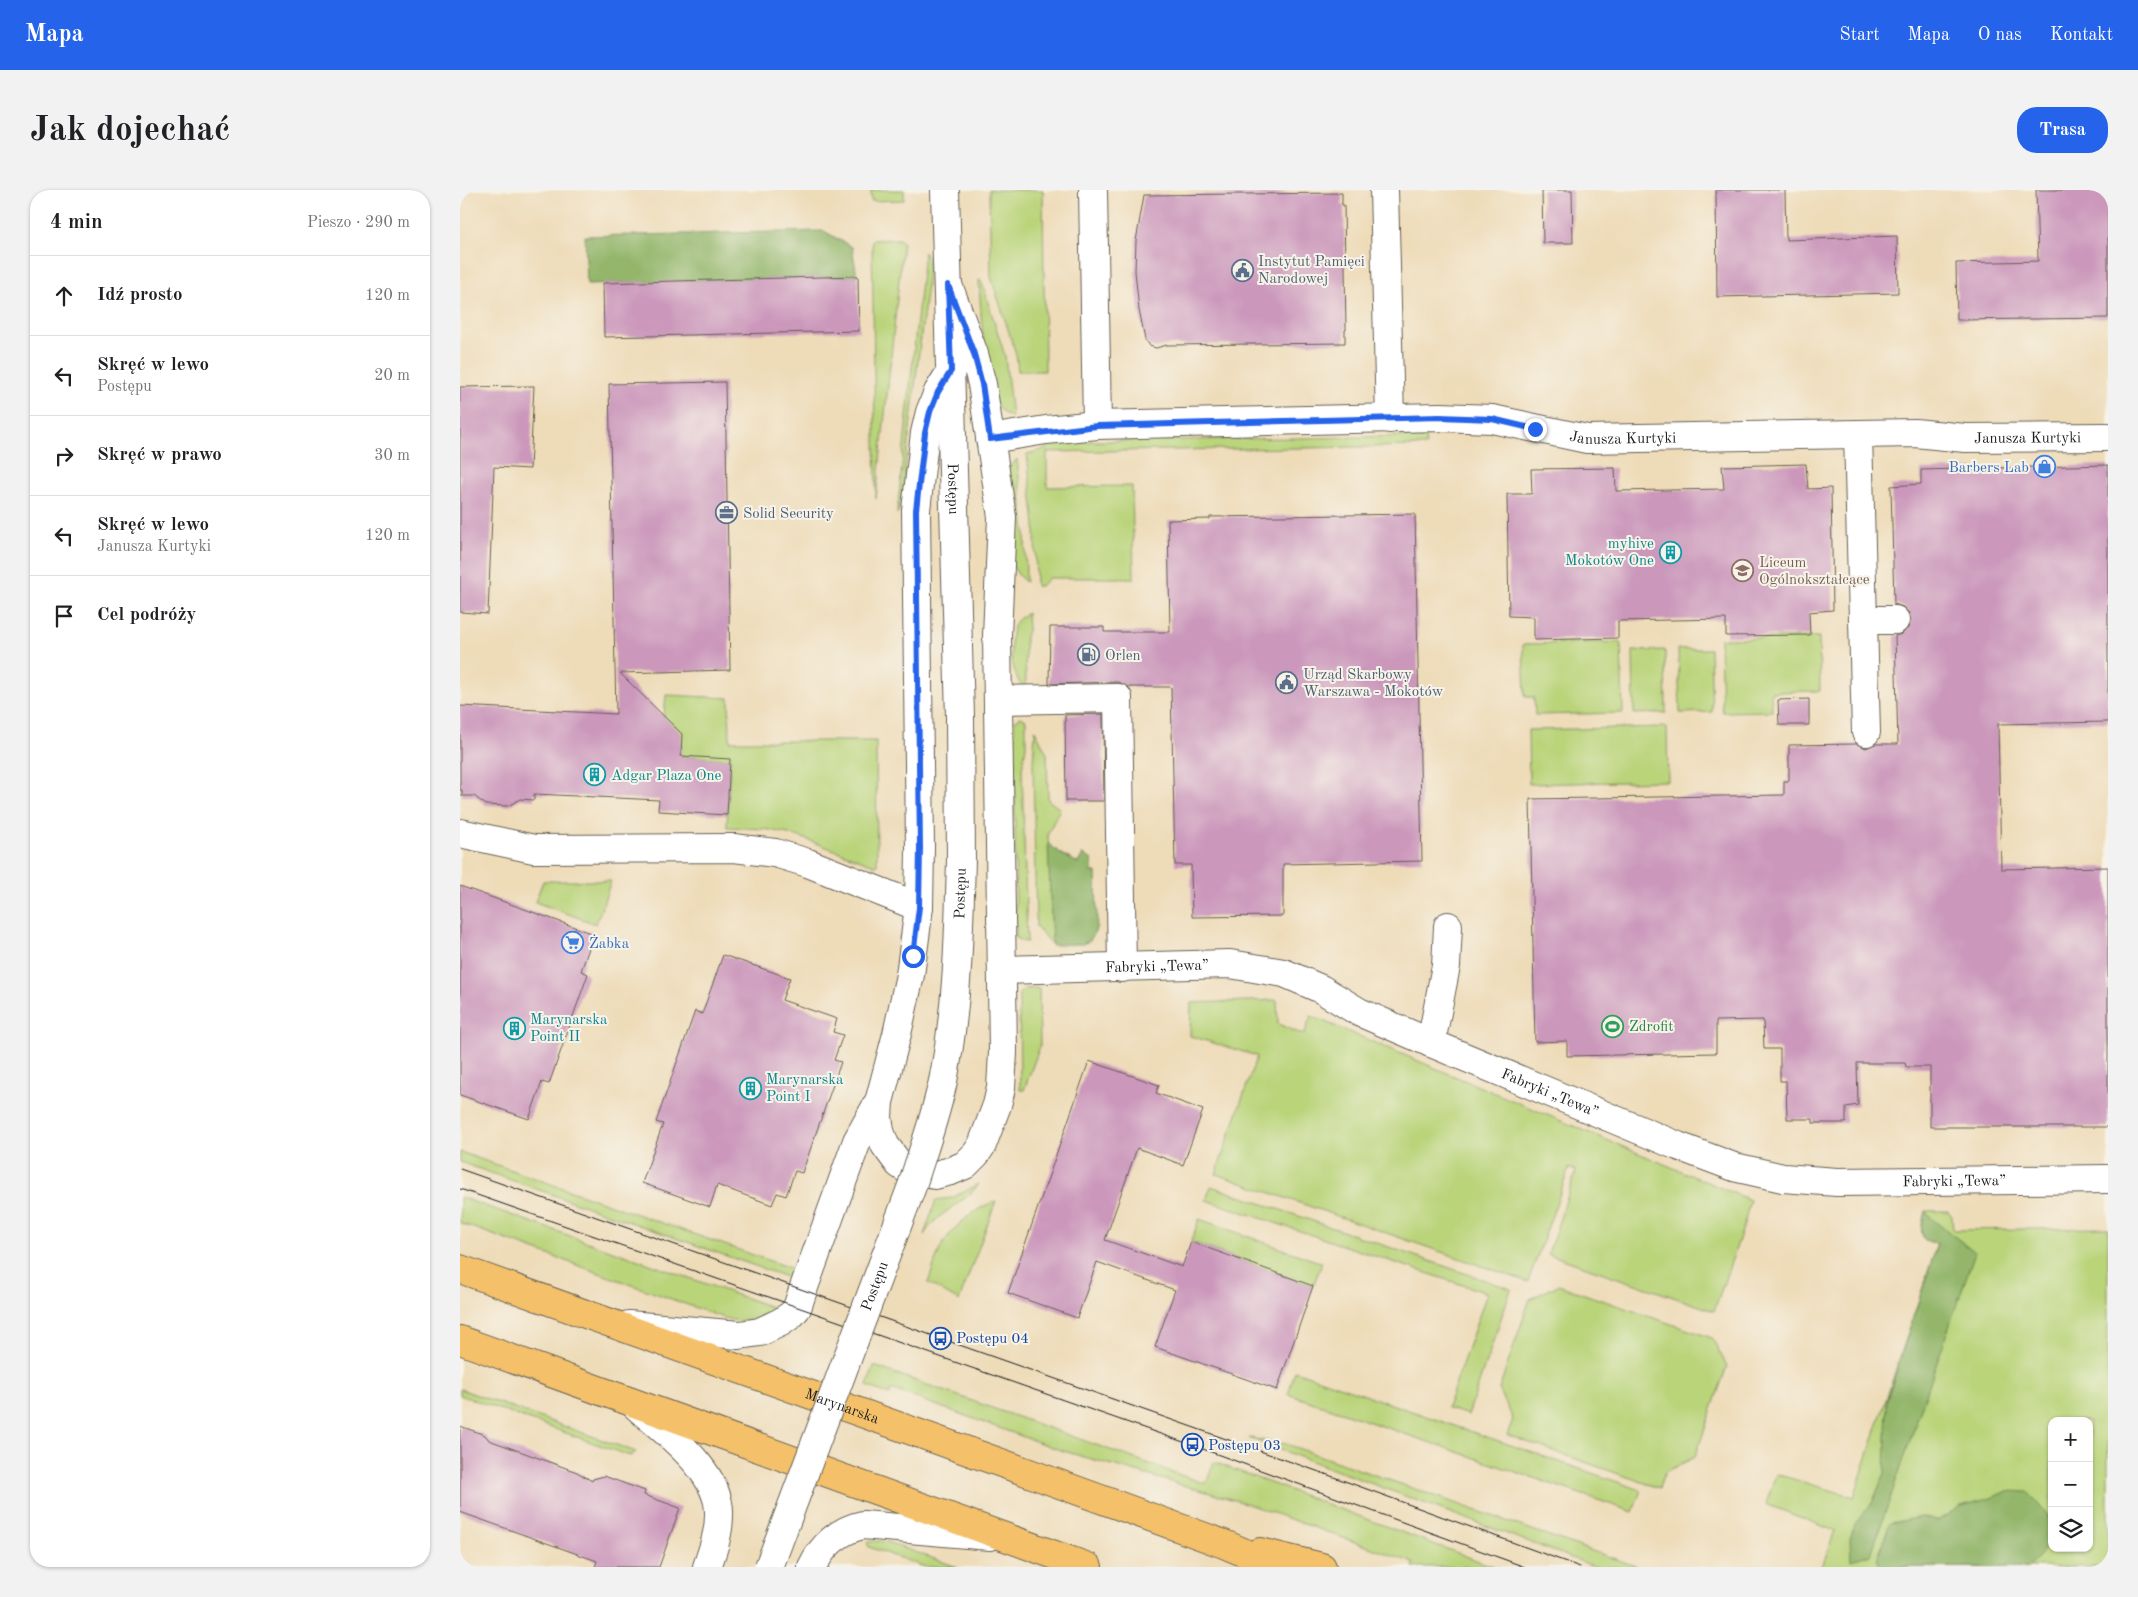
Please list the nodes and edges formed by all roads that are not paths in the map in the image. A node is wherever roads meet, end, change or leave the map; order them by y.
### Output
1 (945, 190) edge
2 (1093, 190) edge
3 (1384, 190) edge
4 (948, 285) junction
5 (951, 371) junction
6 (1390, 419) junction
7 (1097, 426) junction
8 (1858, 434) junction
9 (2108, 437) edge
10 (990, 439) junction
11 (1863, 620) junction
12 (1894, 620) dead end
13 (999, 700) junction
14 (1866, 732) dead end
15 (460, 833) edge
16 (919, 907) junction
17 (1448, 926) dead end
18 (1122, 968) junction
19 (1003, 970) junction
20 (1431, 1043) junction
21 (878, 1102) junction
22 (2108, 1179) edge
23 (460, 1269) edge
24 (610, 1324) junction
25 (460, 1340) edge
26 (633, 1402) junction
27 (1006, 1538) junction
28 (1224, 1544) junction
29 (707, 1567) edge
30 (769, 1567) edge
31 (812, 1567) edge
32 (1088, 1567) edge
33 (1278, 1567) edge
34 (1322, 1567) edge

1 - 4 street, Postępu
2 - 7 street
3 - 6 street
4 - 5 street, Postępu
4 - 10 street
5 - 16 street
5 - 30 street, Postępu, bridge
6 - 7 street, Janusza Kurtyki
6 - 8 street, Janusza Kurtyki
7 - 10 street, Janusza Kurtyki
8 - 9 street, Janusza Kurtyki
8 - 11 street
10 - 13 street
11 - 12 street
11 - 14 street
13 - 18 street
13 - 19 street
15 - 16 street
16 - 21 street
17 - 20 street
18 - 19 street, Fabryki „Tewa”
18 - 20 street, Fabryki „Tewa”
19 - 21 street
20 - 22 street, Fabryki „Tewa”
21 - 24 street
23 - 24 main road, Marynarska
24 - 28 main road, Marynarska
25 - 26 main road
26 - 27 main road
26 - 29 street
27 - 31 street
27 - 32 main road
28 - 33 main road, Marynarska
28 - 34 main road, Marynarska

